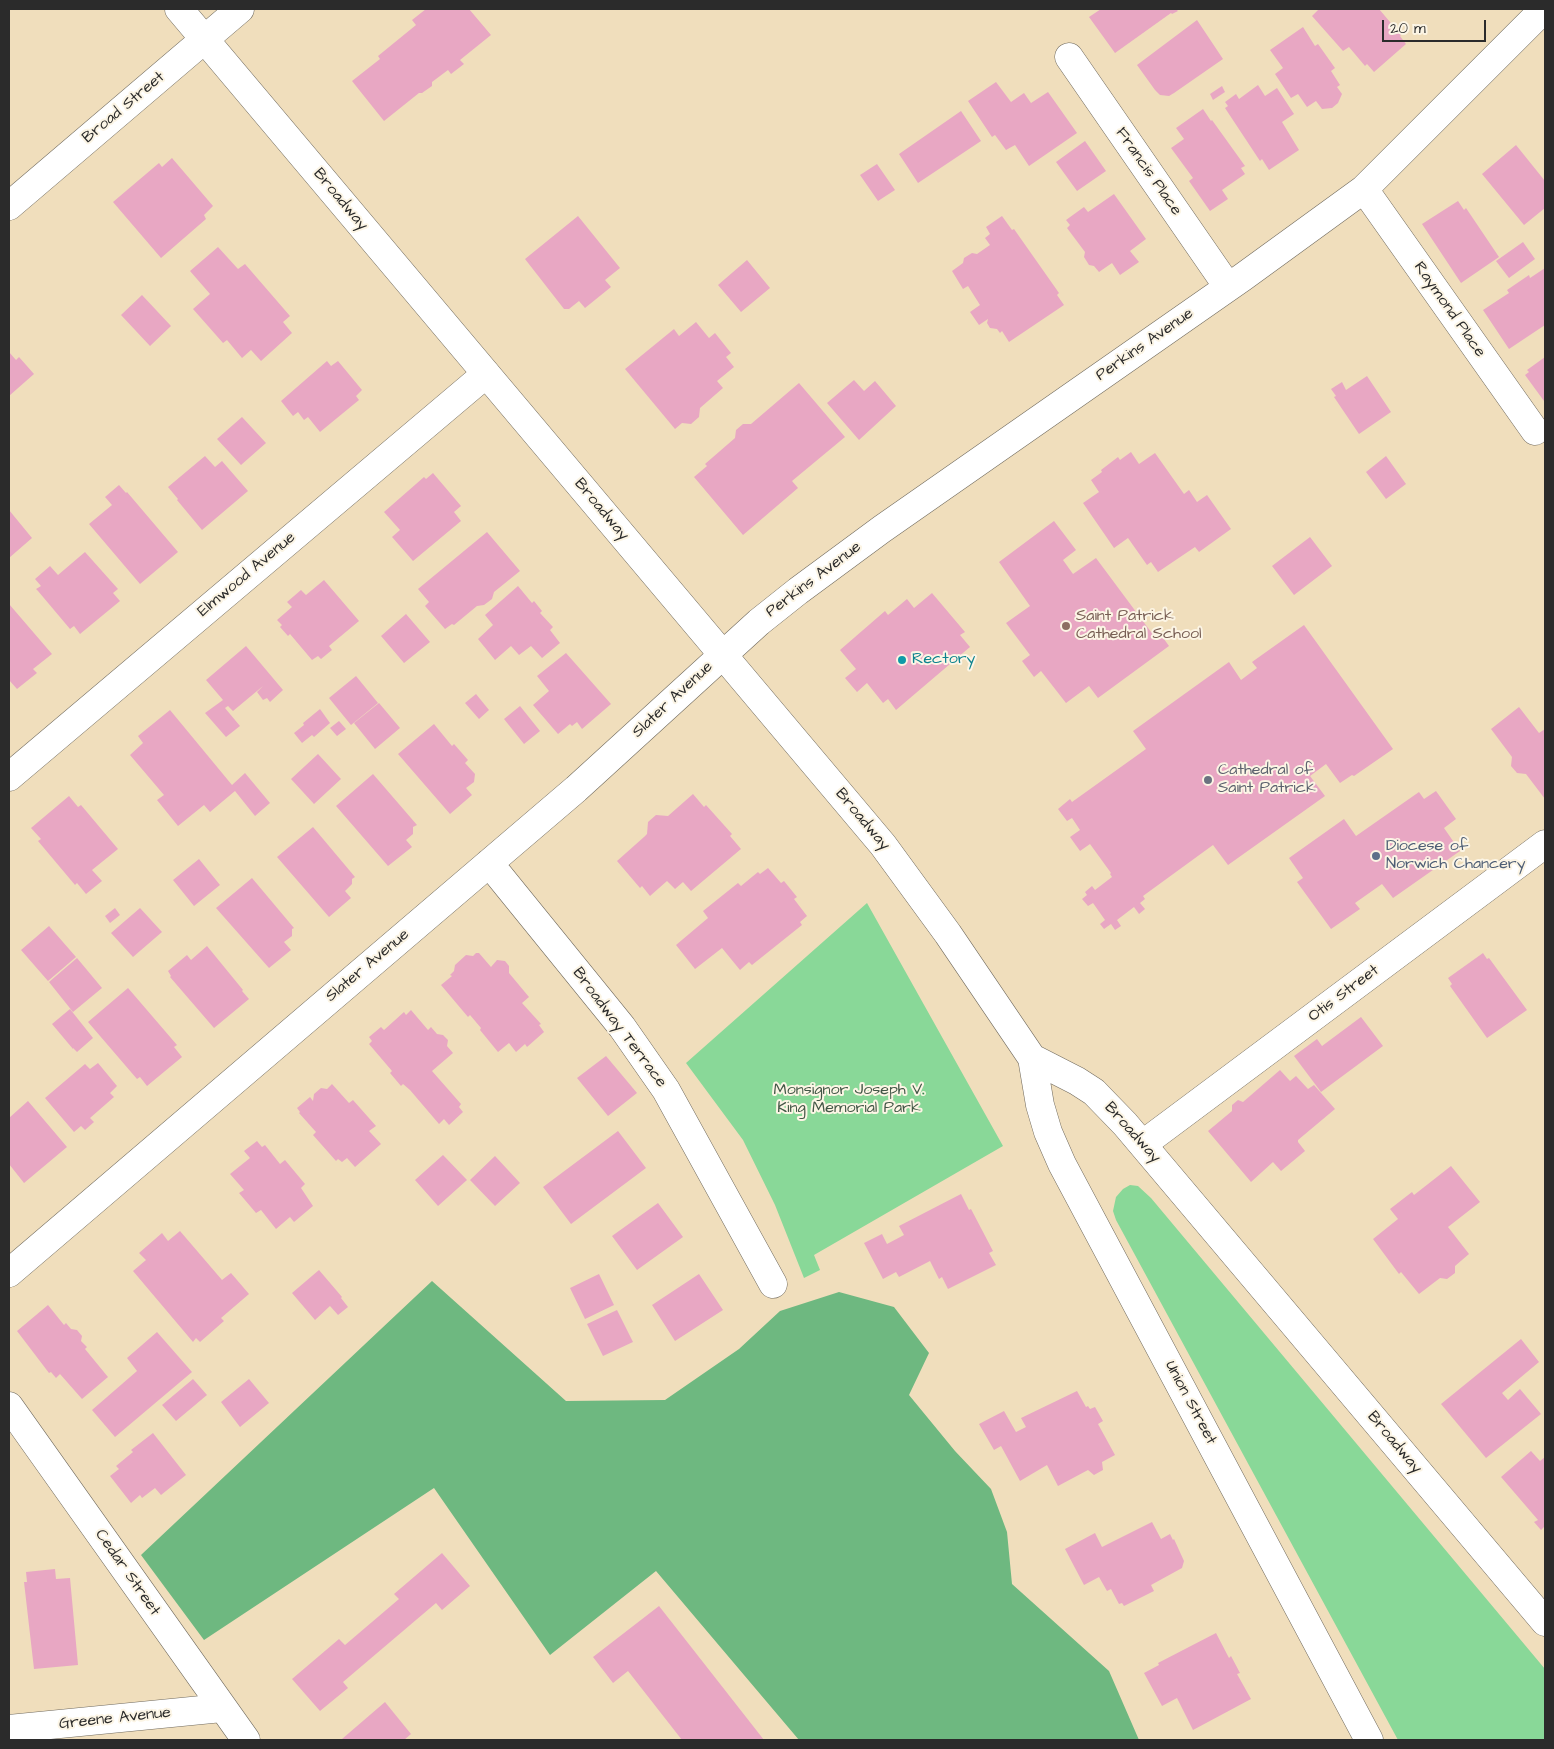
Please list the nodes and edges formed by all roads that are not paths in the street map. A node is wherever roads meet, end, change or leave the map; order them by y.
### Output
1 (179, 9) edge
2 (240, 9) edge
3 (1544, 9) edge
4 (205, 39) junction
5 (1069, 57) dead end
6 (1364, 189) junction
7 (9, 206) edge
8 (1228, 287) junction
9 (486, 374) junction
10 (1534, 431) dead end
11 (723, 655) junction
12 (9, 777) edge
13 (1545, 844) edge
14 (488, 863) junction
15 (1032, 1058) junction
16 (1142, 1144) junction
17 (9, 1272) edge
18 (773, 1284) dead end
19 (9, 1406) edge
20 (1545, 1622) edge
21 (222, 1708) junction
22 (9, 1729) edge
23 (246, 1740) edge
24 (1369, 1740) edge

1 - 4 street, Broadway
2 - 4 street, Broad Street
3 - 6 street, Perkins Avenue
4 - 7 street, Broad Street
4 - 9 street, Broadway
5 - 8 street, Francis Place
6 - 8 street, Perkins Avenue
6 - 10 street, Raymond Place
8 - 11 street, Perkins Avenue
9 - 11 street, Broadway
9 - 12 street, Elmwood Avenue
11 - 14 street, Slater Avenue
11 - 15 street, Broadway
13 - 16 street, Otis Street
14 - 17 street, Slater Avenue
14 - 18 street, Broadway Terrace
15 - 16 street, Broadway
15 - 24 street, Union Street
16 - 20 street, Broadway
19 - 21 street, Cedar Street
21 - 22 street, Greene Avenue
21 - 23 street, Cedar Street

